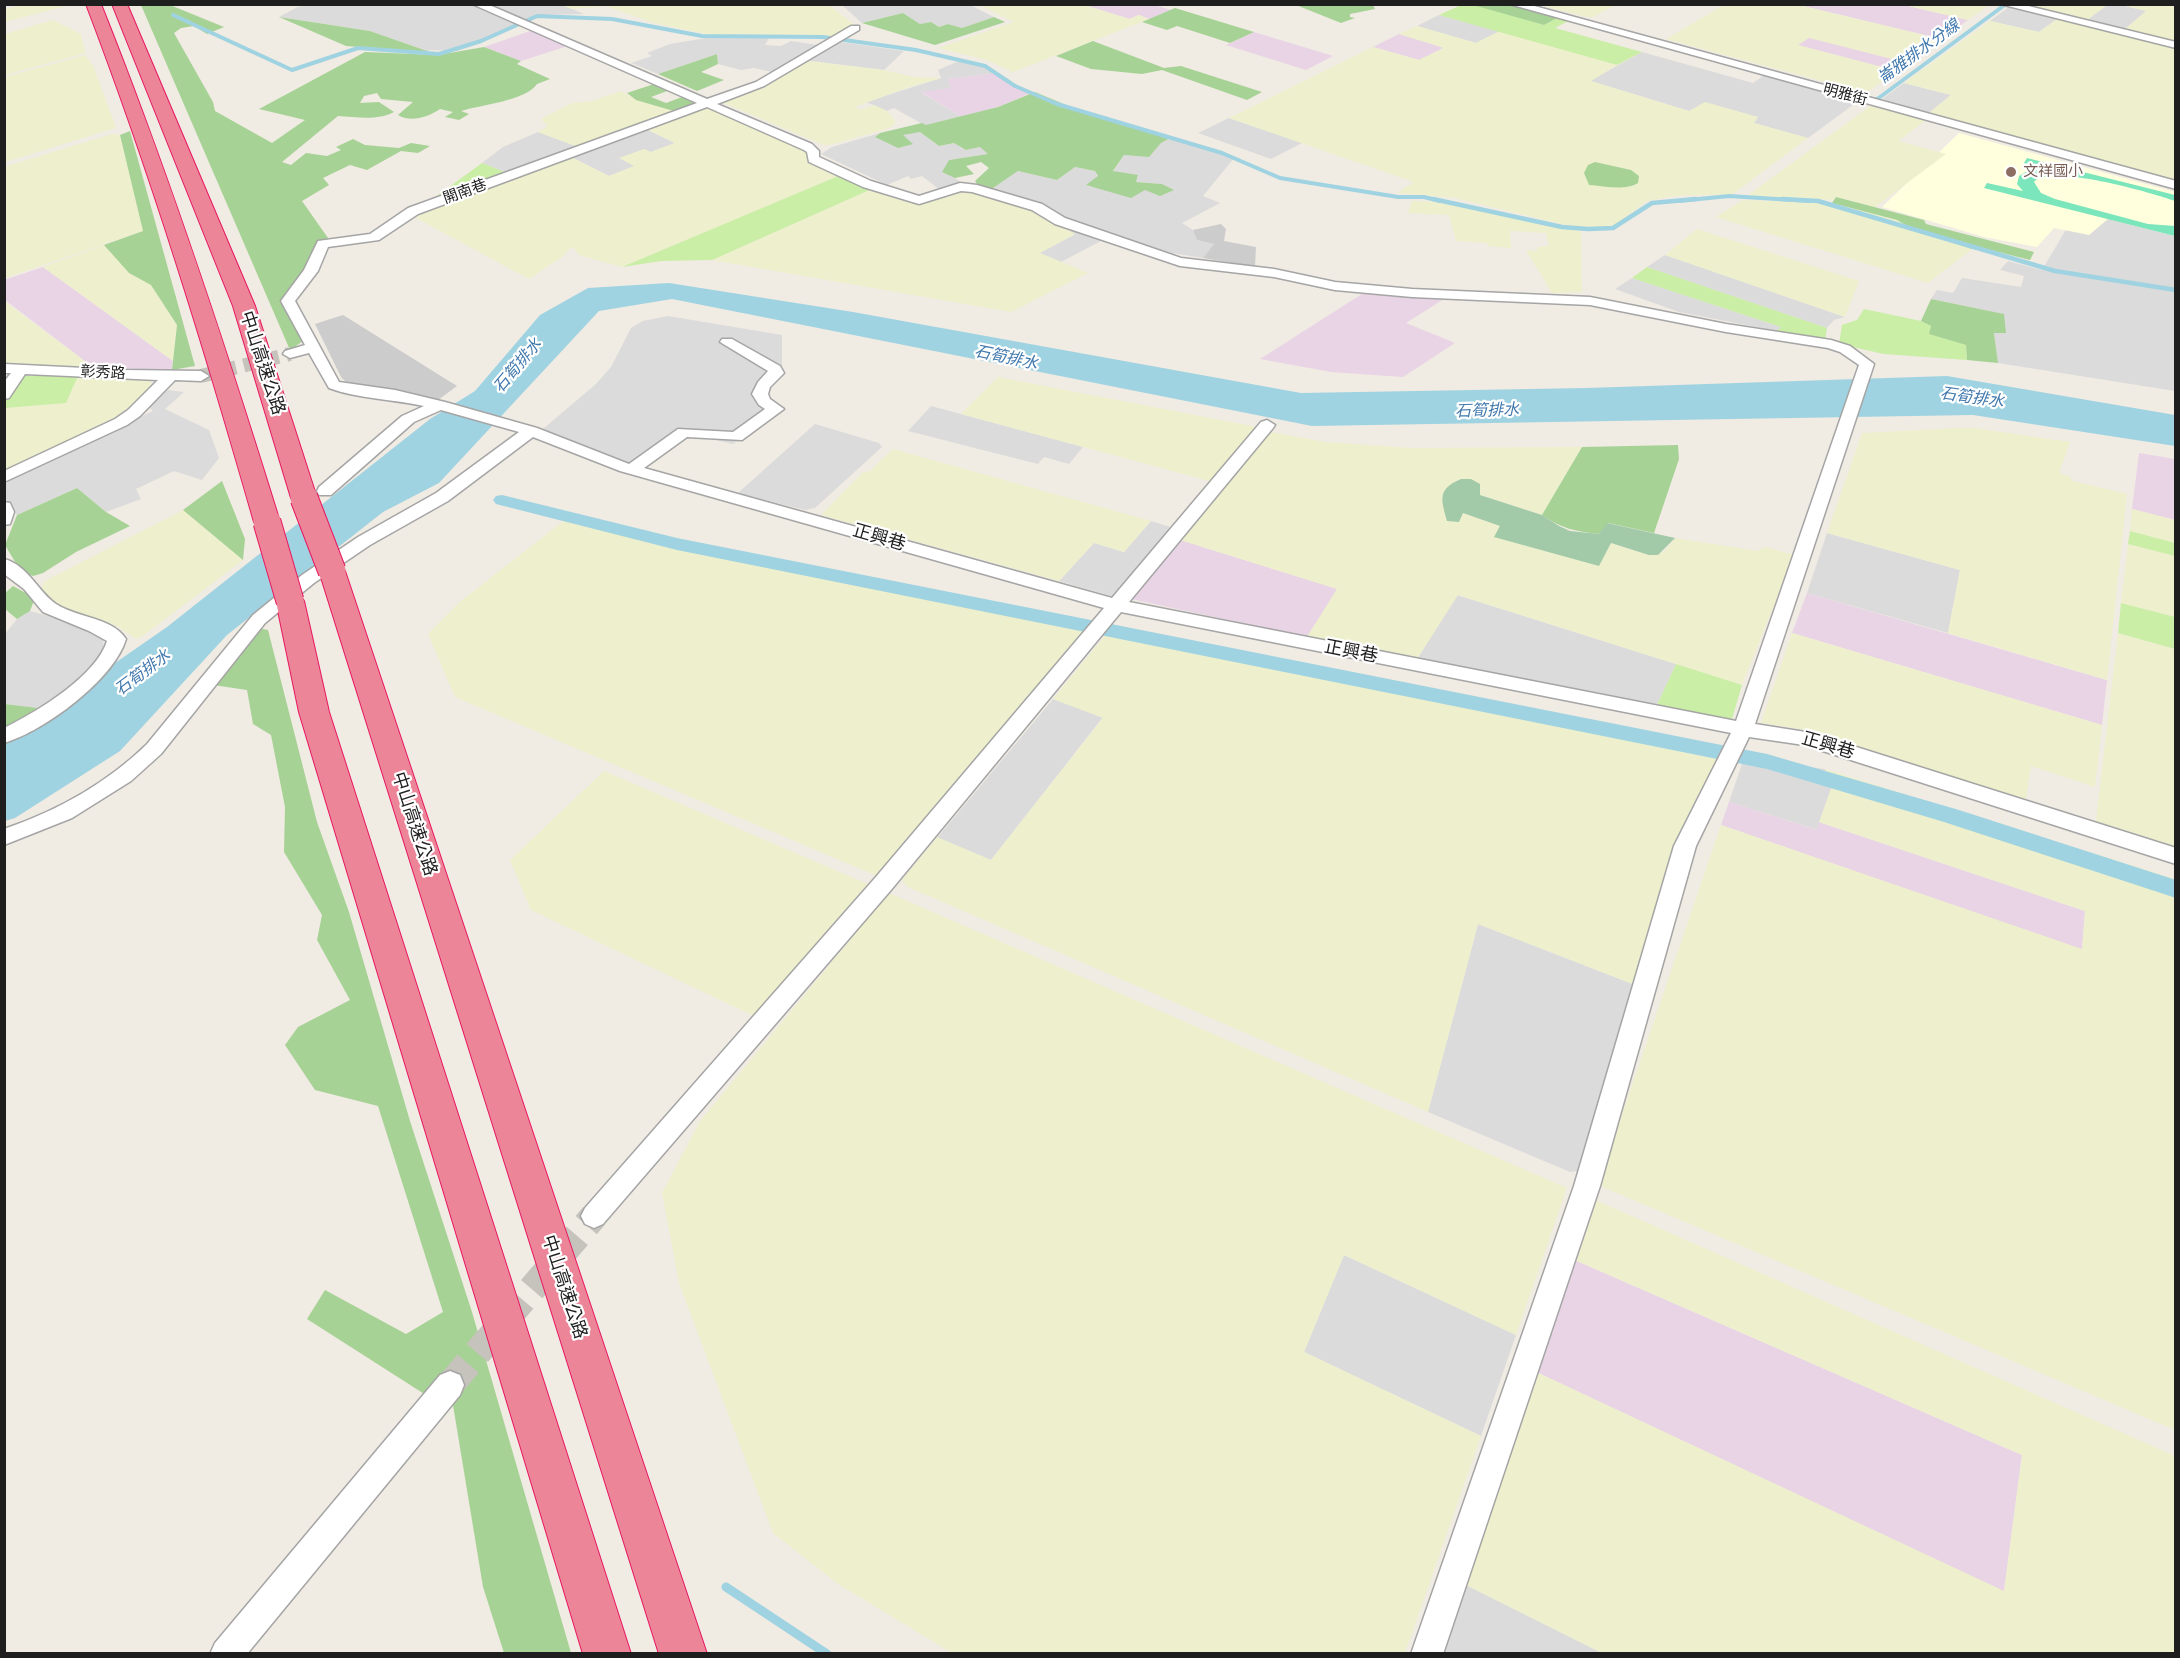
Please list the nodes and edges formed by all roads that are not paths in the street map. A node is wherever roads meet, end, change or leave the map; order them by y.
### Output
1 (93, 4) edge
2 (119, 4) edge
3 (477, 4) edge
4 (1514, 4) edge
5 (2005, 4) edge
6 (855, 28) dead end
7 (2175, 45) edge
8 (708, 102) junction
9 (2175, 185) edge
10 (727, 342) dead end
11 (315, 347) junction
12 (290, 354) tunnel mouth
13 (12, 369) edge
14 (171, 376) junction
15 (201, 376) tunnel mouth
16 (4, 395) edge
17 (440, 405) junction
18 (1267, 425) dead end
19 (531, 431) junction
20 (632, 469) junction
21 (4, 477) edge
22 (315, 494) junction
23 (4, 507) edge
24 (4, 520) edge
25 (4, 564) edge
26 (1116, 605) junction
27 (1743, 729) junction
28 (4, 736) edge
29 (4, 837) edge
30 (2175, 856) edge
31 (594, 1216) tunnel mouth
32 (450, 1385) tunnel mouth
33 (226, 1653) edge
34 (607, 1653) edge
35 (683, 1653) edge
36 (1427, 1653) edge

1 - 34 highway, bridge
2 - 22 highway, 中山高速公路
3 - 8 street
4 - 9 street, 明雅街
5 - 7 street
6 - 8 street, 開南巷
8 - 11 street, 開南巷
8 - 27 street
10 - 20 street
11 - 12 street
11 - 17 street, 開南巷
13 - 14 street, 彰秀路
13 - 16 street
14 - 15 street, 彰秀路
14 - 21 street
17 - 19 street, 開南巷
17 - 22 street
18 - 26 street
19 - 20 street, 正興巷
19 - 29 street
20 - 26 street, 正興巷
22 - 35 highway, 中山高速公路, bridge
23 - 24 street
25 - 28 street
26 - 27 street, 正興巷
26 - 31 street
27 - 30 street, 正興巷
27 - 36 street
32 - 33 street

